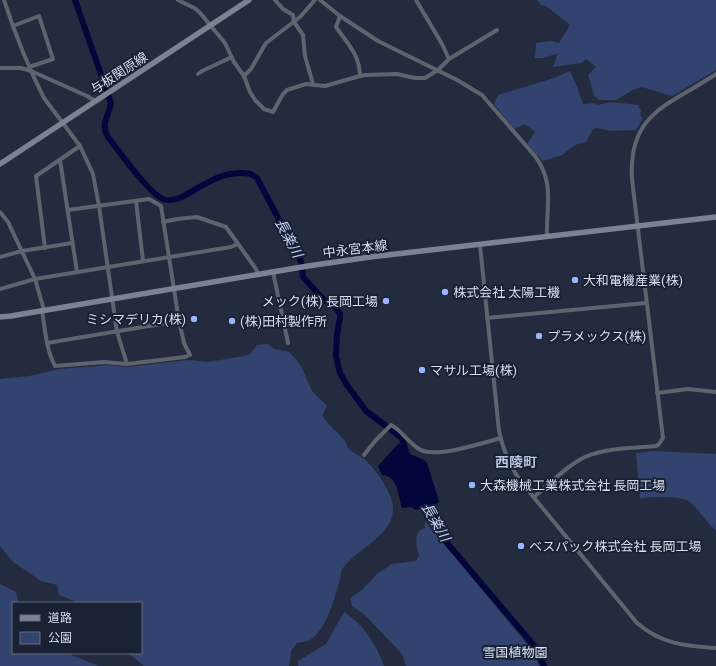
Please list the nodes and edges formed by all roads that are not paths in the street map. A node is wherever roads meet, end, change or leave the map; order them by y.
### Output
1 (4, 0) edge
2 (178, 0) edge
3 (275, 0) edge
4 (315, 0) edge
5 (320, 0) edge
6 (416, 0) edge
7 (247, 1) edge
8 (340, 16) junction
9 (294, 22) junction
10 (13, 26) junction
11 (210, 26) junction
12 (497, 30) dead end
13 (232, 57) junction
14 (449, 59) junction
15 (0, 68) edge
16 (30, 69) junction
17 (438, 70) junction
18 (198, 74) dead end
19 (716, 74) edge
20 (244, 76) junction
21 (360, 76) junction
22 (313, 84) junction
23 (95, 101) junction
24 (62, 122) junction
25 (80, 146) junction
26 (60, 160) junction
27 (0, 164) edge
28 (136, 201) junction
29 (99, 206) junction
30 (68, 210) junction
31 (0, 212) edge
32 (716, 217) edge
33 (163, 222) junction
34 (638, 226) junction
35 (547, 237) junction
36 (72, 243) junction
37 (238, 244) junction
38 (480, 245) junction
39 (45, 248) junction
40 (22, 251) junction
41 (0, 257) edge
42 (169, 257) junction
43 (143, 261) junction
44 (107, 267) junction
45 (77, 272) junction
46 (273, 272) junction
47 (258, 274) junction
48 (35, 279) junction
49 (174, 288) junction
50 (0, 289) edge
51 (112, 299) junction
52 (646, 303) junction
53 (43, 310) junction
54 (0, 317) edge
55 (487, 318) junction
56 (179, 321) junction
57 (117, 332) junction
58 (288, 343) dead end
59 (47, 344) junction
60 (126, 364) junction
61 (716, 392) edge
62 (657, 393) junction
63 (501, 438) junction
64 (364, 455) dead end
65 (534, 497) junction
66 (716, 648) edge

1 - 10 street
2 - 11 street
3 - 9 street
4 - 9 street
5 - 8 street
6 - 14 street
7 - 11 main road, 与板関原線
8 - 17 street
8 - 21 street
9 - 20 street
9 - 22 street
10 - 16 street
10 - 16 street
11 - 13 street
11 - 23 main road, 与板関原線
12 - 14 street
13 - 18 street
13 - 20 street
14 - 17 street
15 - 16 street
16 - 23 street
16 - 24 street
17 - 21 street
17 - 35 street
19 - 34 street
20 - 22 street
21 - 22 street
23 - 24 main road, 与板関原線
24 - 25 street
24 - 27 main road, 与板関原線
25 - 26 street
25 - 29 street
26 - 30 street
26 - 39 street
28 - 29 street
28 - 33 street
28 - 43 street
29 - 30 street
29 - 44 street
30 - 36 street
31 - 40 street
32 - 34 main road, 中永宮本線
33 - 37 street
33 - 42 street
34 - 35 main road, 中永宮本線
34 - 52 street
35 - 38 main road, 中永宮本線
36 - 39 street
36 - 45 street
37 - 42 street
37 - 47 street
38 - 46 main road, 中永宮本線
38 - 55 street
39 - 40 street
40 - 41 street
40 - 48 street
42 - 43 street
42 - 49 street
43 - 44 street
44 - 45 street
44 - 51 street
45 - 48 street
46 - 47 main road, 中永宮本線
46 - 58 street
47 - 49 main road, 中永宮本線
48 - 50 street
48 - 53 street
49 - 51 main road, 中永宮本線
49 - 56 street
51 - 53 main road, 中永宮本線
51 - 57 street
52 - 55 street
52 - 62 street
53 - 54 main road, 中永宮本線
53 - 59 street
55 - 63 street
56 - 57 street
56 - 60 street
57 - 59 street
57 - 60 street
59 - 60 street
61 - 62 street
62 - 65 street
63 - 64 street
63 - 65 street
65 - 66 street

